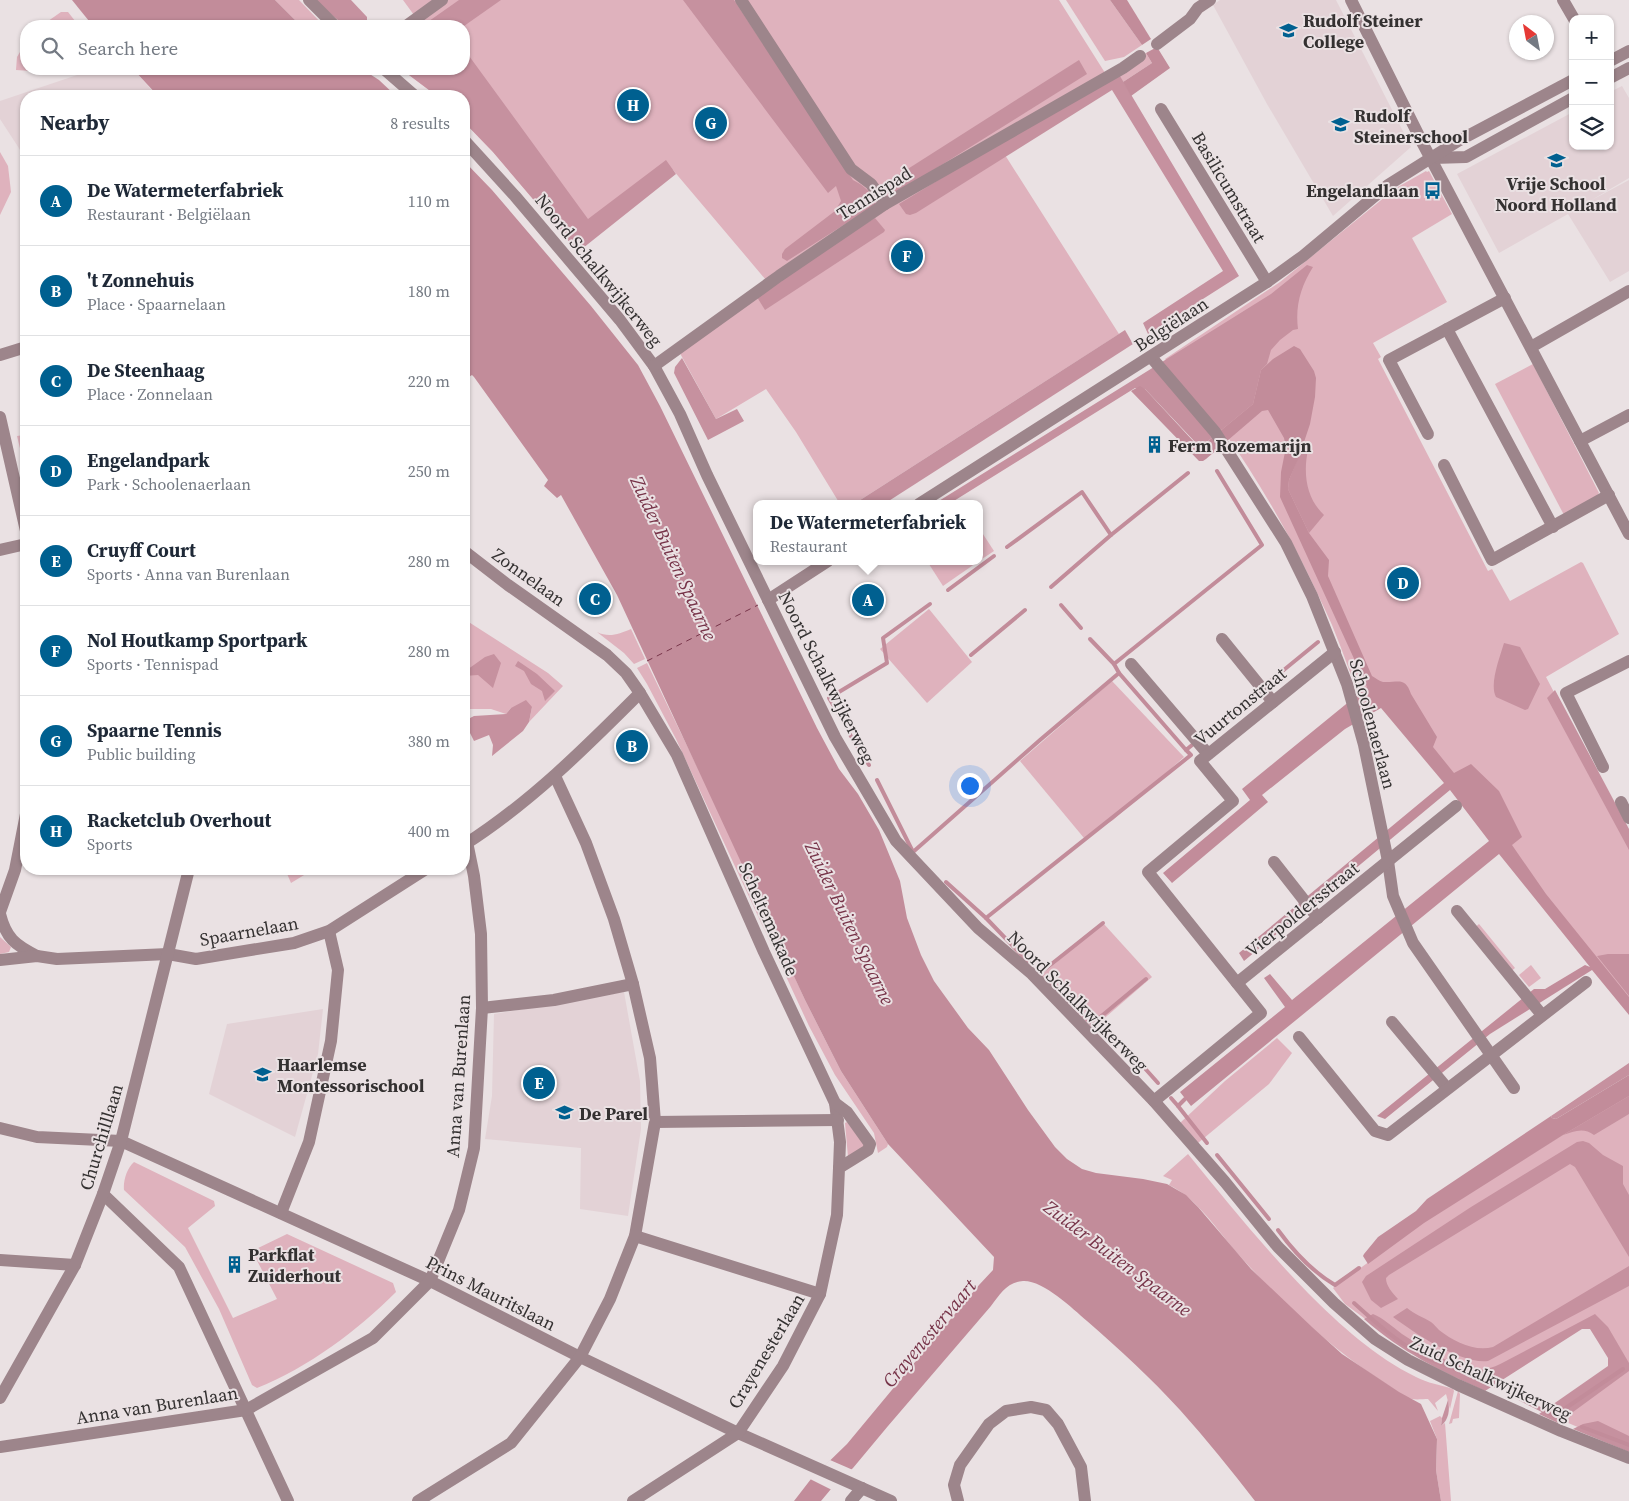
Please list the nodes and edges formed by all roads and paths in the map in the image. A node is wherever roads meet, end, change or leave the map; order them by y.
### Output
1 (309, 0) edge
2 (442, 0) edge
3 (742, 0) edge
4 (1210, 0) edge
5 (1351, 0) edge
6 (1563, 0) edge
7 (1196, 4) edge
8 (1572, 15) edge
9 (329, 20) edge
10 (414, 20) edge
11 (1157, 44) dead end
12 (1629, 51) edge
13 (1140, 56) dead end
14 (1612, 60) edge
15 (1629, 68) edge
16 (391, 75) edge
17 (1614, 76) edge
18 (1569, 82) edge
19 (408, 90) edge
20 (1569, 100) edge
21 (1161, 109) dead end
22 (470, 147) edge
23 (1430, 158) junction
24 (885, 204) junction
25 (1267, 282) junction
26 (1629, 291) edge
27 (1505, 298) junction
28 (1447, 329) junction
29 (1531, 347) junction
30 (20, 349) edge
31 (0, 355) edge
32 (1151, 358) junction
33 (654, 366) junction
34 (1629, 415) edge
35 (0, 417) edge
36 (1428, 434) dead end
37 (1580, 441) junction
38 (1444, 465) dead end
39 (1609, 495) junction
40 (925, 500) edge
41 (20, 505) edge
42 (1554, 527) junction
43 (1629, 534) edge
44 (20, 545) edge
45 (0, 550) edge
46 (470, 556) edge
47 (822, 565) edge
48 (768, 600) junction
49 (1222, 639) dead end
50 (1335, 652) junction
51 (1130, 664) dead end
52 (1628, 665) edge
53 (640, 692) junction
54 (1270, 699) junction
55 (1205, 751) junction
56 (1603, 767) dead end
57 (554, 776) junction
58 (1621, 802) dead end
59 (1456, 806) dead end
60 (1629, 818) edge
61 (470, 838) edge
62 (20, 845) edge
63 (1387, 855) junction
64 (470, 860) edge
65 (1274, 862) dead end
66 (188, 875) edge
67 (417, 875) edge
68 (1457, 911) dead end
69 (0, 913) edge
70 (1316, 915) junction
71 (328, 931) junction
72 (168, 954) junction
73 (37, 956) junction
74 (0, 960) edge
75 (1586, 982) dead end
76 (1237, 983) junction
77 (633, 984) junction
78 (482, 1008) junction
79 (1540, 1012) junction
80 (1392, 1022) dead end
81 (1299, 1037) dead end
82 (1489, 1051) junction
83 (1445, 1086) junction
84 (1514, 1088) dead end
85 (1154, 1101) junction
86 (835, 1103) junction
87 (838, 1120) junction
88 (656, 1122) junction
89 (0, 1128) edge
90 (121, 1141) junction
91 (839, 1168) junction
92 (1225, 1182) joint
93 (102, 1194) junction
94 (281, 1213) junction
95 (635, 1236) junction
96 (0, 1260) edge
97 (75, 1265) junction
98 (430, 1281) junction
99 (820, 1294) junction
100 (580, 1358) junction
101 (0, 1398) edge
102 (246, 1410) junction
103 (738, 1433) junction
104 (0, 1446) edge
105 (1629, 1458) edge
106 (862, 1488) junction
107 (288, 1501) edge
108 (418, 1501) edge
109 (633, 1501) edge
110 (851, 1501) edge
111 (891, 1501) edge
112 (958, 1501) edge
113 (1085, 1501) edge

1 - 9 street
2 - 10 street
3 - 24 street
4 - 7 street
5 - 23 street
6 - 8 street
7 - 11 street
12 - 14 street
13 - 24 street, Tennispad
15 - 17 street
16 - 19 street
18 - 23 street, Belgiëlaan
20 - 23 street
21 - 25 street, Basilicumstraat
22 - 33 street, Noord Schalkwijkerweg
23 - 25 street, Belgiëlaan
23 - 27 street
24 - 33 street, Tennispad
25 - 32 street, Belgiëlaan
26 - 29 street
27 - 28 street
27 - 29 street
28 - 36 street
28 - 42 street
29 - 37 street
30 - 31 street
32 - 40 street, Belgiëlaan
32 - 50 street, Schoolenaerlaan
33 - 48 street, Noord Schalkwijkerweg
34 - 37 street
35 - 41 street
37 - 39 street
38 - 42 street
39 - 42 street
39 - 43 street
44 - 45 street
46 - 53 street, Zonnelaan
47 - 48 street
48 - 85 street, Noord Schalkwijkerweg
49 - 54 street
50 - 54 street, Vuurtonstraat
50 - 63 street, Schoolenaerlaan
51 - 55 street
52 - 56 street
53 - 57 street
53 - 86 street, Scheltemakade
54 - 55 street, Vuurtonstraat
55 - 76 street, Vuurtonstraat
57 - 61 street
57 - 77 street
58 - 60 street
59 - 63 street, Vierpoldersstraat
62 - 69 street
63 - 70 street, Vierpoldersstraat
63 - 82 street, Schoolenaerlaan
64 - 78 street, Anna van Burenlaan
65 - 70 street
66 - 72 street, Churchilllaan
67 - 71 street, Spaarnelaan
68 - 79 street
69 - 73 street
70 - 76 street, Vierpoldersstraat
71 - 72 street, Spaarnelaan
71 - 94 street
72 - 73 street, Spaarnelaan
72 - 90 street, Churchilllaan
73 - 74 street, Spaarnelaan
75 - 79 street
76 - 85 street
77 - 78 street
77 - 88 street
78 - 98 street, Anna van Burenlaan
79 - 82 street
80 - 83 street
81 - 83 street
82 - 83 street
82 - 84 street, Schoolenaerlaan
85 - 92 street, Noord Schalkwijkerweg
86 - 87 street, Scheltemakade
86 - 91 street
87 - 88 street
87 - 91 street, Scheltemakade
88 - 95 street
89 - 90 street
90 - 93 street, Churchilllaan
90 - 94 street, Prins Mauritslaan
91 - 99 street, Crayenesterlaan
92 - 105 street, Zuid Schalkwijkerweg
93 - 97 street, Churchilllaan
93 - 102 street
94 - 98 street, Prins Mauritslaan
95 - 99 street
95 - 100 street
96 - 97 street
97 - 101 street, Churchilllaan
98 - 100 street, Prins Mauritslaan
98 - 102 street, Anna van Burenlaan
99 - 103 street, Crayenesterlaan
100 - 103 street, Prins Mauritslaan
100 - 108 street
102 - 104 street, Anna van Burenlaan
102 - 107 street
103 - 106 street, Prins Mauritslaan
103 - 109 street, Crayenesterlaan
106 - 110 street
106 - 111 street, Prins Mauritslaan
112 - 113 street

